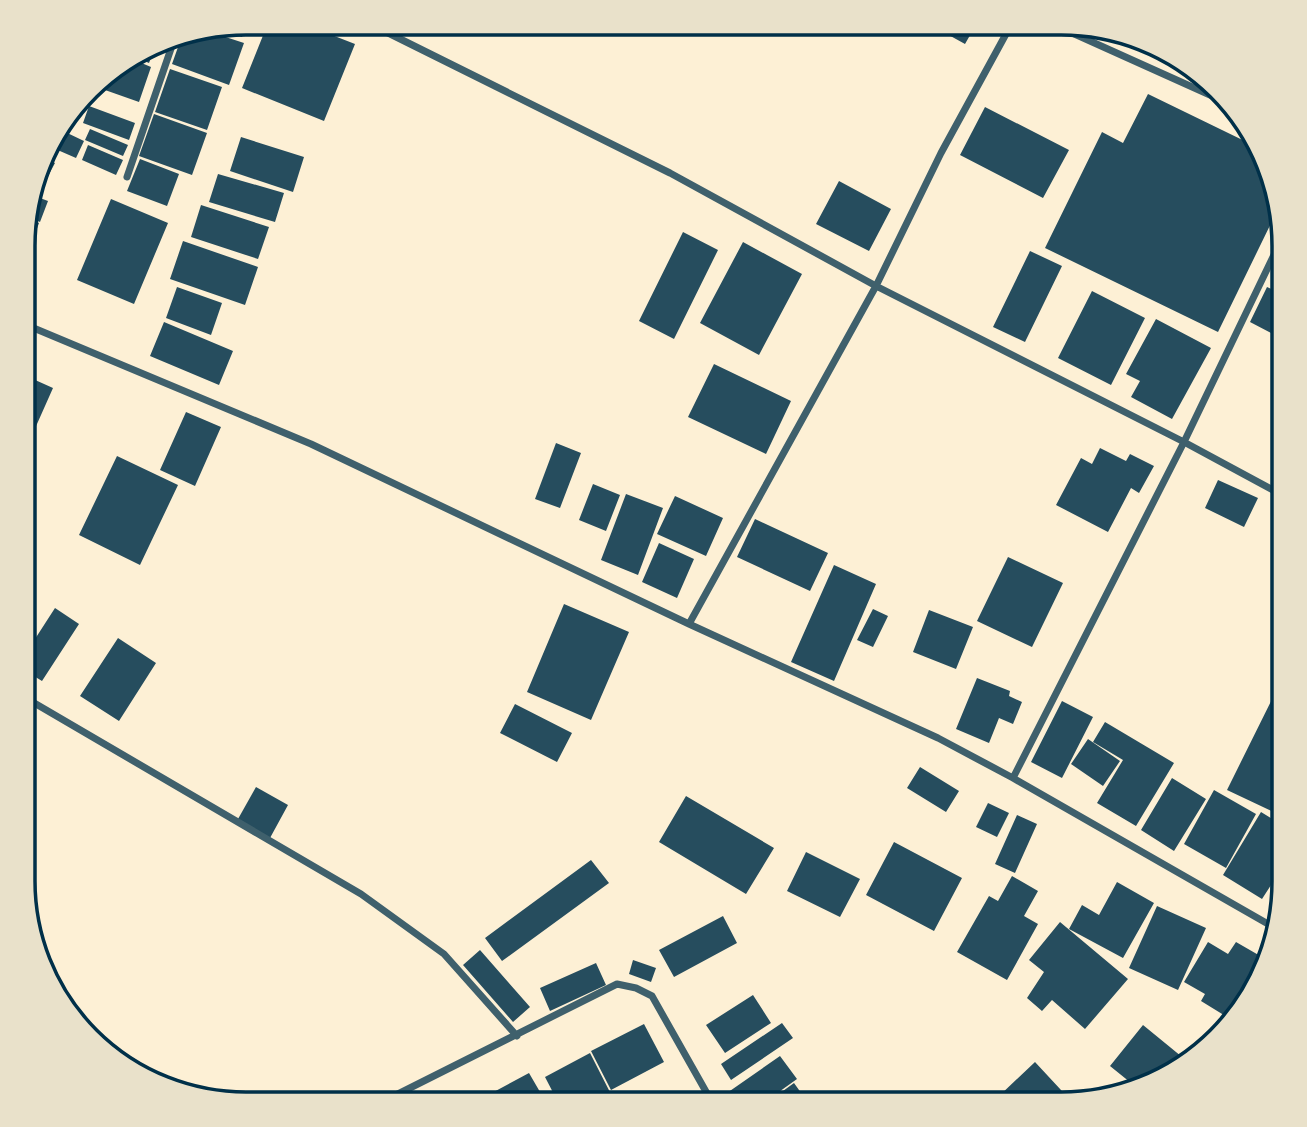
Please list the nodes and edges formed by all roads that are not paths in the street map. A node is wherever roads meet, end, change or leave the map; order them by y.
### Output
1 (392, 35) edge
2 (1006, 35) edge
3 (1078, 36) edge
4 (171, 49) edge
5 (1206, 93) edge
6 (127, 177) dead end
7 (1272, 259) edge
8 (876, 286) junction
9 (35, 329) edge
10 (1184, 442) junction
11 (1272, 490) edge
12 (689, 624) junction
13 (35, 703) edge
14 (1013, 778) junction
15 (1268, 924) edge
16 (517, 1036) junction
17 (403, 1092) edge
18 (706, 1092) edge

1 - 8 street
2 - 8 street
3 - 5 street
4 - 6 street
7 - 10 street
8 - 10 street
8 - 12 street
9 - 12 street
10 - 11 street
10 - 14 street
12 - 14 street
13 - 16 street
14 - 15 street
16 - 17 street
16 - 18 street

